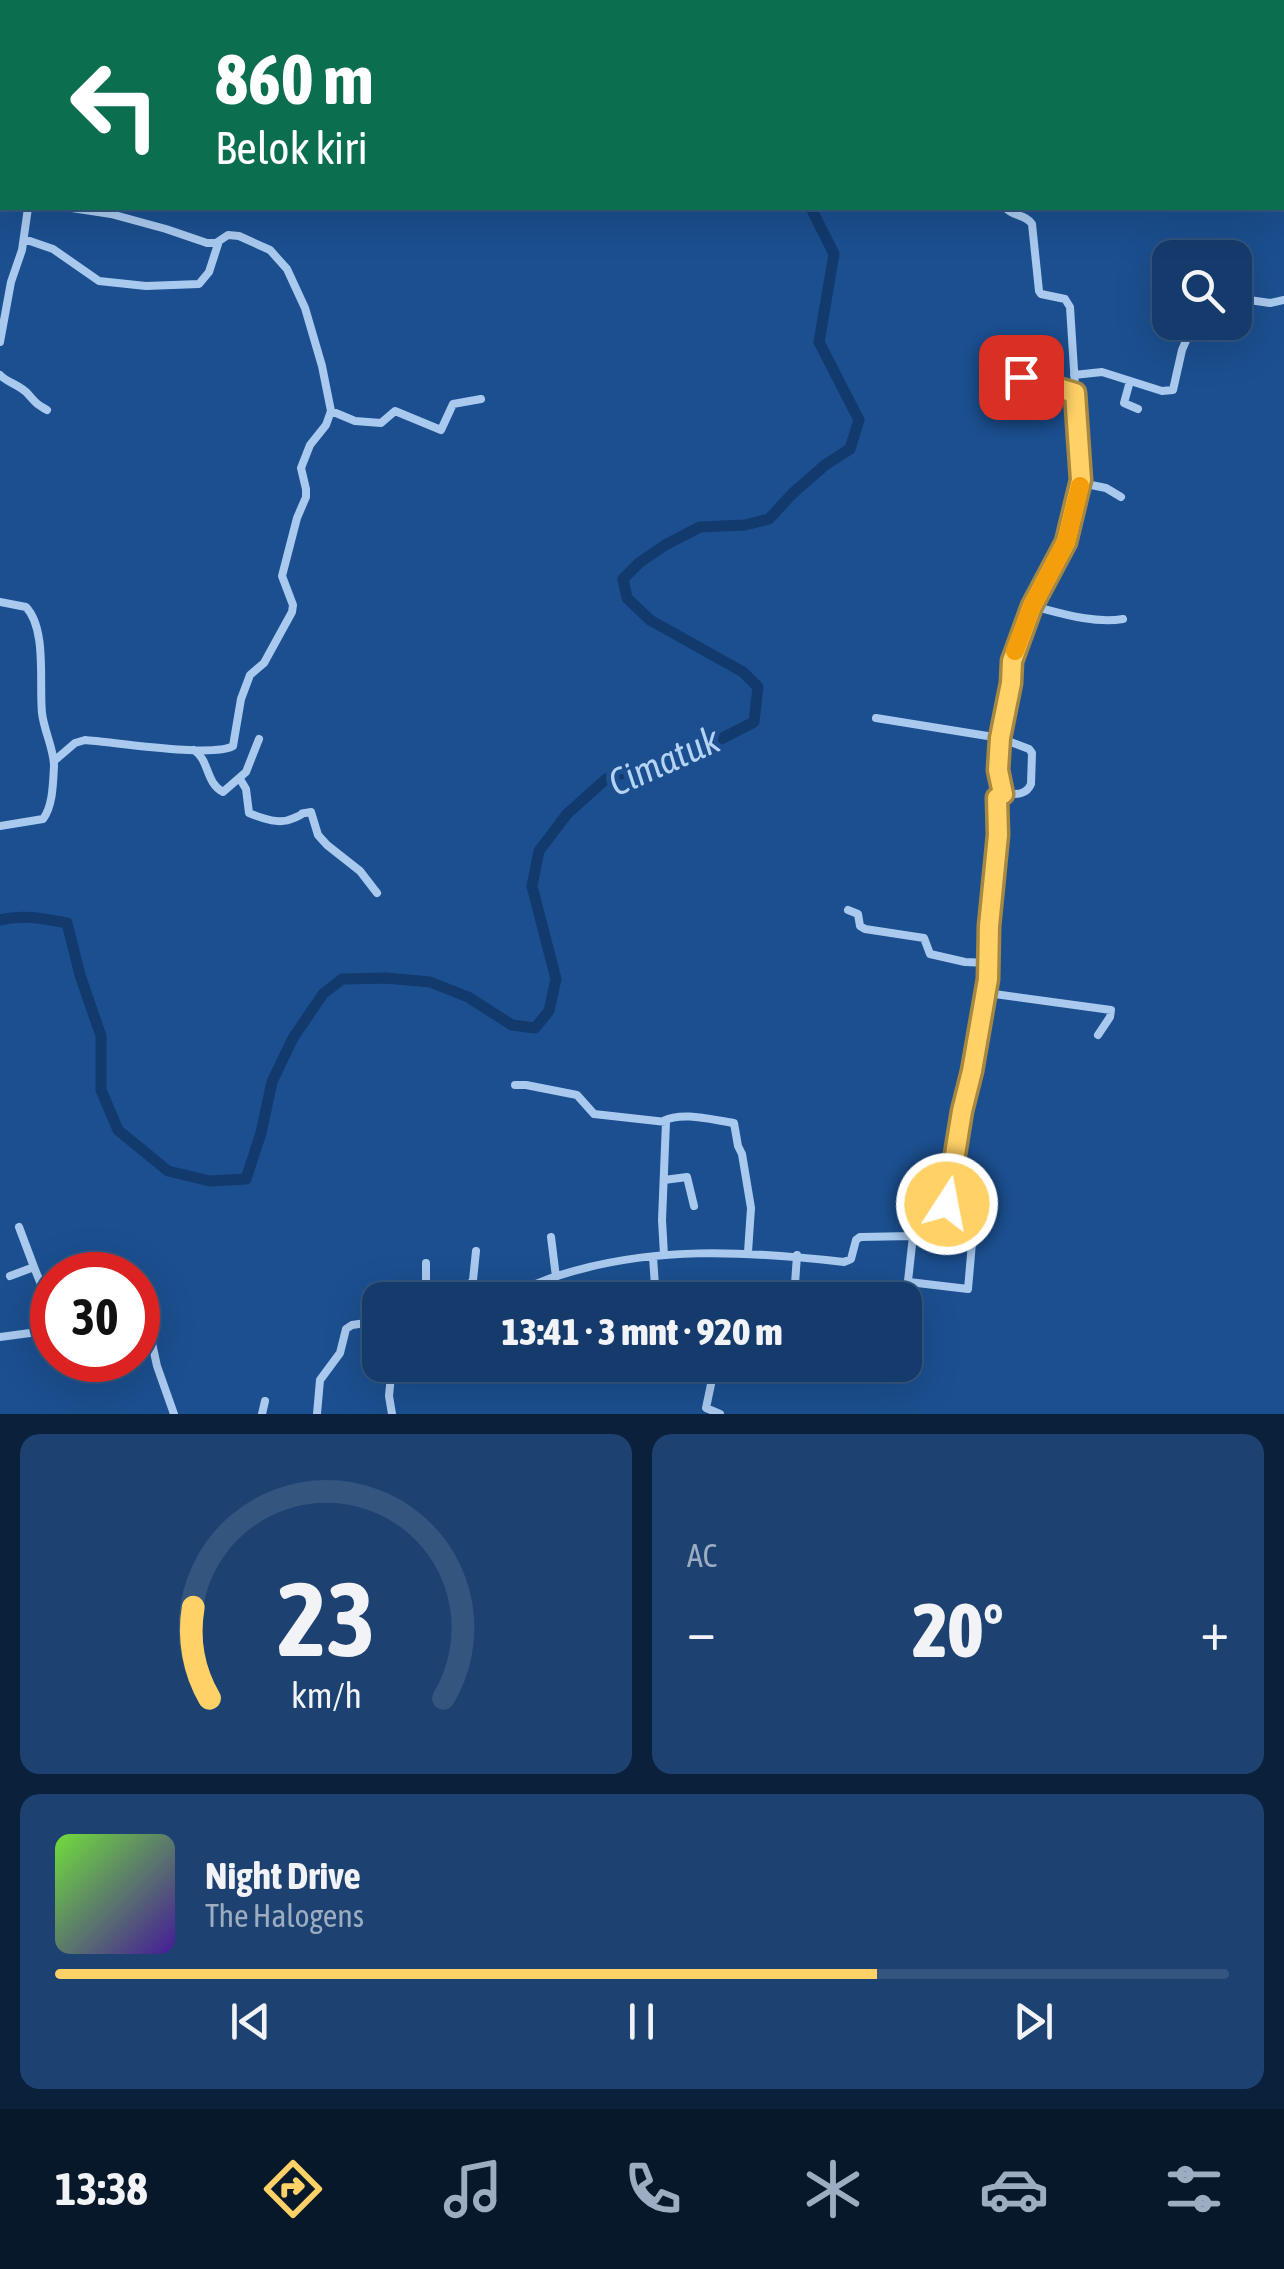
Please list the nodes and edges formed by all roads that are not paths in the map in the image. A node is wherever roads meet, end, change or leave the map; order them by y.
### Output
1 (28, 210) edge
2 (83, 210) edge
3 (1009, 210) edge
4 (220, 238) junction
5 (24, 239) junction
6 (0, 270) edge
7 (15, 272) junction
8 (1252, 300) edge
9 (1284, 300) edge
10 (1186, 340) edge
11 (0, 342) edge
12 (1016, 355) dead end
13 (0, 375) edge
14 (1074, 375) junction
15 (1130, 381) junction
16 (1075, 393) junction
17 (481, 400) dead end
18 (47, 410) dead end
19 (330, 410) junction
20 (1138, 410) dead end
21 (1081, 480) junction
22 (1121, 498) dead end
23 (0, 602) edge
24 (1032, 606) junction
25 (1122, 619) dead end
26 (876, 718) dead end
27 (1000, 738) junction
28 (259, 739) dead end
29 (194, 750) junction
30 (54, 761) junction
31 (240, 779) junction
32 (1003, 794) junction
33 (0, 826) edge
34 (377, 893) dead end
35 (848, 910) dead end
36 (989, 963) junction
37 (987, 993) junction
38 (1098, 1035) dead end
39 (515, 1085) dead end
40 (663, 1121) junction
41 (664, 1180) junction
42 (694, 1206) dead end
43 (18, 1227) dead end
44 (935, 1234) junction
45 (914, 1236) junction
46 (551, 1237) dead end
47 (476, 1251) dead end
48 (748, 1252) junction
49 (797, 1255) junction
50 (664, 1256) junction
51 (30, 1257) edge
52 (653, 1257) junction
53 (426, 1264) dead end
54 (30, 1268) edge
55 (10, 1276) dead end
56 (556, 1276) junction
57 (426, 1282) edge
58 (472, 1282) edge
59 (541, 1282) edge
60 (655, 1282) edge
61 (795, 1282) edge
62 (909, 1282) edge
63 (922, 1283) edge
64 (362, 1324) edge
65 (30, 1333) edge
66 (0, 1337) edge
67 (160, 1374) edge
68 (391, 1382) edge
69 (711, 1382) edge
70 (265, 1402) dead end
71 (174, 1414) edge
72 (262, 1414) edge
73 (317, 1414) edge
74 (392, 1414) edge
75 (720, 1414) edge

1 - 5 street
2 - 4 street
3 - 14 street
4 - 5 street
4 - 19 street
5 - 7 street
6 - 7 street
7 - 11 street
8 - 9 street
10 - 15 street
12 - 16 street
13 - 18 street
14 - 15 street
14 - 16 street
15 - 20 street
16 - 21 street
17 - 19 street
19 - 29 street
21 - 22 street
21 - 24 street
23 - 30 street
24 - 25 street
24 - 27 street
26 - 27 street
27 - 32 street
27 - 32 street
28 - 31 street
29 - 30 street
29 - 31 street
30 - 33 street
31 - 34 street
32 - 36 street
35 - 36 street
36 - 37 street
37 - 38 street
37 - 44 street
39 - 40 street
40 - 41 street
40 - 48 street
41 - 42 street
41 - 50 street
43 - 51 street
44 - 45 street
44 - 63 street
45 - 49 street
45 - 62 street
46 - 56 street
47 - 58 street
48 - 49 street
48 - 50 street
49 - 61 street
50 - 52 street
52 - 56 street
52 - 60 street
53 - 57 street
54 - 55 street
56 - 59 street
64 - 73 street
65 - 66 street
67 - 71 street
68 - 74 street
69 - 75 street
70 - 72 street

